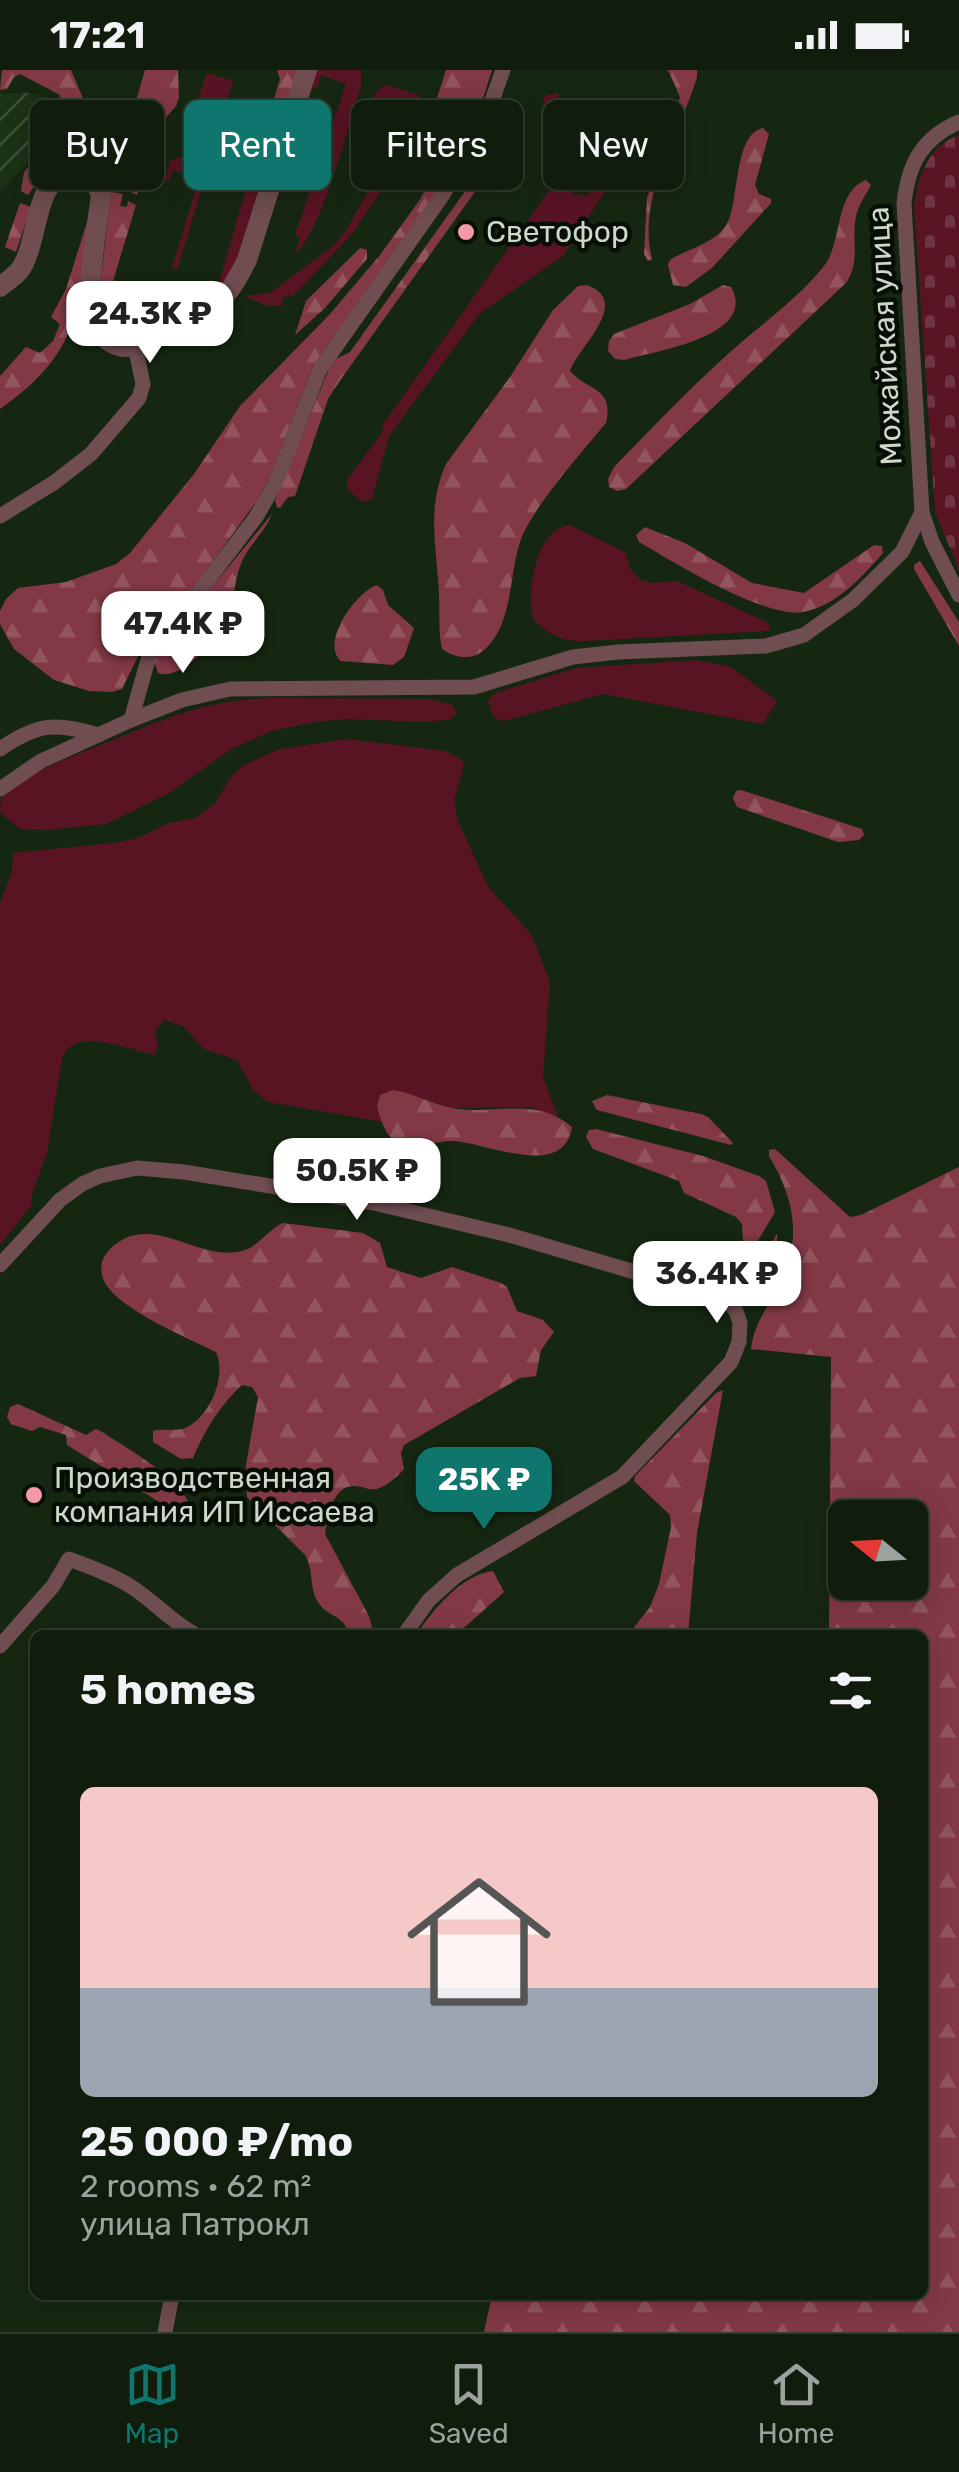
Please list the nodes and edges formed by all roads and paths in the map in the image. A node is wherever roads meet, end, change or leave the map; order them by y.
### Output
1 (308, 70) edge
2 (502, 70) edge
3 (959, 122) edge
4 (0, 286) edge
5 (136, 346) junction
6 (922, 512) junction
7 (0, 516) edge
8 (959, 595) edge
9 (131, 720) junction
10 (99, 734) junction
11 (0, 749) edge
12 (0, 789) edge
13 (0, 1265) edge
14 (187, 1630) edge
15 (408, 1630) edge
16 (0, 1646) edge
17 (171, 2300) edge
18 (165, 2332) edge

1 - 5 street
2 - 9 street
3 - 6 street, Можайская улица
4 - 5 street
5 - 7 street
6 - 8 street
6 - 9 street
9 - 10 street
10 - 11 street
10 - 12 street
13 - 15 street
14 - 16 street
17 - 18 street

